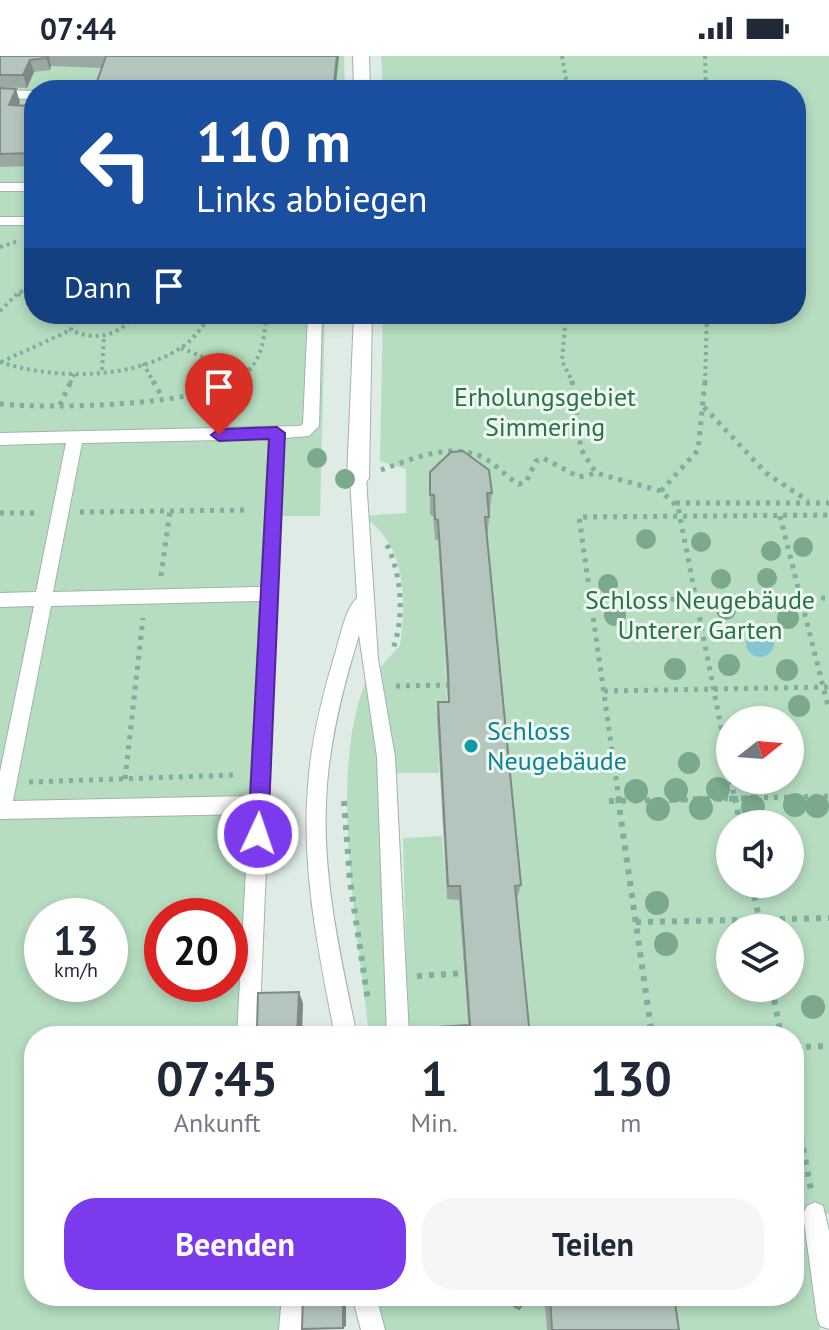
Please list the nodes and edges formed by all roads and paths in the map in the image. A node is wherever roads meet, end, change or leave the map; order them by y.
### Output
1 (361, 56) edge
2 (562, 56) edge
3 (705, 56) edge
4 (362, 80) edge
5 (566, 80) edge
6 (706, 80) edge
7 (0, 94) edge
8 (24, 95) edge
9 (0, 187) edge
10 (24, 187) edge
11 (0, 221) edge
12 (24, 221) edge
13 (24, 290) edge
14 (17, 294) junction
15 (24, 296) edge
16 (0, 311) edge
17 (72, 324) edge
18 (128, 324) edge
19 (205, 324) edge
20 (265, 324) edge
21 (315, 324) edge
22 (363, 324) edge
23 (565, 324) edge
24 (707, 324) edge
25 (71, 330) junction
26 (104, 336) junction
27 (181, 348) junction
28 (0, 362) edge
29 (143, 363) junction
30 (102, 370) junction
31 (76, 371) junction
32 (245, 374) junction
33 (162, 397) junction
34 (0, 404) edge
35 (60, 405) junction
36 (704, 406) junction
37 (277, 433) junction
38 (0, 439) edge
39 (75, 439) junction
40 (596, 473) junction
41 (358, 478) junction
42 (661, 491) junction
43 (88, 497) dead end
44 (812, 503) junction
45 (829, 503) edge
46 (677, 505) junction
47 (170, 511) junction
48 (61, 512) junction
49 (85, 512) junction
50 (0, 513) edge
51 (829, 515) edge
52 (780, 516) junction
53 (680, 517) junction
54 (255, 523) dead end
55 (83, 525) dead end
56 (176, 575) dead end
57 (146, 576) dead end
58 (161, 576) junction
59 (268, 594) junction
60 (363, 594) junction
61 (152, 597) junction
62 (801, 598) junction
63 (829, 598) edge
64 (45, 599) junction
65 (696, 599) junction
66 (0, 600) edge
67 (591, 600) junction
68 (143, 619) junction
69 (158, 619) dead end
70 (447, 685) edge
71 (413, 686) dead end
72 (826, 687) edge
73 (714, 690) junction
74 (604, 691) junction
75 (717, 706) edge
76 (829, 710) edge
77 (236, 760) dead end
78 (125, 779) junction
79 (8, 783) junction
80 (734, 794) edge
81 (829, 796) edge
82 (735, 798) junction
83 (619, 800) junction
84 (609, 801) dead end
85 (259, 805) junction
86 (1, 810) edge
87 (737, 810) edge
88 (829, 918) edge
89 (804, 919) edge
90 (716, 921) edge
91 (636, 922) junction
92 (464, 973) edge
93 (424, 975) dead end
94 (775, 1002) edge
95 (248, 1026) edge
96 (344, 1026) edge
97 (398, 1026) edge
98 (651, 1026) edge
99 (779, 1026) edge
100 (829, 1046) edge
101 (804, 1047) edge
102 (804, 1155) edge
103 (815, 1214) joint
104 (293, 1306) edge
105 (367, 1306) edge
106 (829, 1317) edge
107 (291, 1330) edge
108 (373, 1330) edge

1 - 4 street
2 - 5 path
3 - 6 path
7 - 8 lane
9 - 10 lane
11 - 12 lane
13 - 14 path
14 - 15 path
14 - 16 path
17 - 25 path
18 - 26 path
19 - 27 path
20 - 32 path
21 - 37 lane
22 - 41 street
23 - 40 path
24 - 36 path
25 - 26 path
25 - 28 path
26 - 30 path
27 - 29 path
27 - 32 path
28 - 31 path
29 - 30 path
29 - 33 path
30 - 31 path
31 - 35 path
32 - 33 path
33 - 35 path
34 - 35 path
36 - 42 path
36 - 44 path
37 - 39 lane
37 - 59 lane
38 - 39 lane
39 - 48 lane
40 - 41 path
40 - 42 path
41 - 60 lane
42 - 46 path
43 - 49 path
44 - 45 path
44 - 46 path
46 - 53 path
47 - 49 path
47 - 54 path
47 - 58 path
48 - 49 path
48 - 50 path
48 - 64 lane
49 - 55 path
51 - 52 path
52 - 53 path
52 - 62 path
53 - 65 path
53 - 67 path
56 - 58 path
57 - 58 path
58 - 61 path
59 - 61 lane
59 - 85 lane
60 - 96 lane
60 - 97 lane
61 - 64 lane
61 - 68 path
62 - 63 path
62 - 65 path
62 - 72 path
64 - 66 lane
64 - 79 lane
65 - 67 path
65 - 73 path
67 - 74 path
68 - 69 path
68 - 78 path
70 - 71 path
72 - 73 path
72 - 76 path
73 - 74 path
73 - 75 path
74 - 83 path
77 - 78 path
78 - 79 path
79 - 86 lane
80 - 82 path
81 - 82 path
82 - 83 path
82 - 87 path
83 - 84 path
83 - 91 path
85 - 86 lane
85 - 95 lane
88 - 89 path
90 - 91 path
91 - 98 path
92 - 93 path
94 - 99 path
100 - 101 path
102 - 103 path
103 - 106 lane
104 - 107 lane
105 - 108 lane

